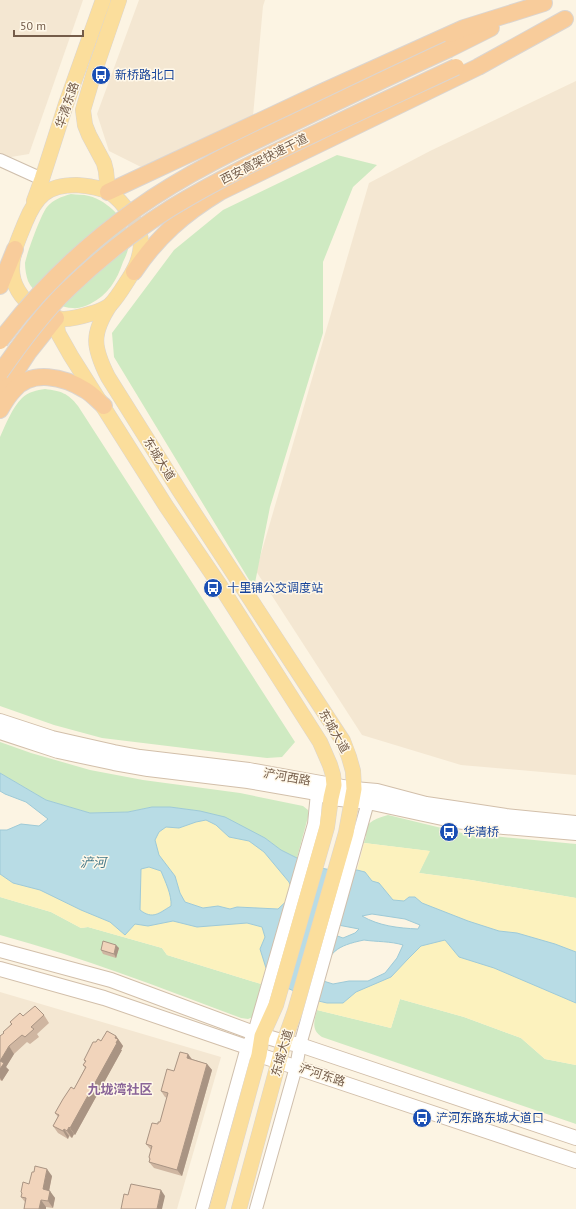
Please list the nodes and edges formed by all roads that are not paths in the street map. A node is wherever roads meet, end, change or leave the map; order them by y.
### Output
1 (103, 0) edge
2 (119, 0) edge
3 (547, 1) edge
4 (570, 16) edge
5 (0, 160) edge
6 (42, 179) junction
7 (108, 192) junction
8 (30, 210) junction
9 (14, 249) junction
10 (134, 272) junction
11 (0, 286) edge
12 (110, 305) junction
13 (56, 318) junction
14 (0, 341) edge
15 (0, 372) edge
16 (0, 395) edge
17 (104, 406) junction
18 (0, 410) edge
19 (0, 721) edge
20 (0, 732) edge
21 (328, 792) junction
22 (353, 795) junction
23 (368, 802) junction
24 (576, 823) edge
25 (576, 833) edge
26 (352, 836) junction
27 (0, 950) edge
28 (0, 969) edge
29 (301, 1012) junction
30 (258, 1035) junction
31 (284, 1042) junction
32 (300, 1045) junction
33 (253, 1051) junction
34 (278, 1062) junction
35 (296, 1067) junction
36 (576, 1138) edge
37 (576, 1161) edge
38 (202, 1209) edge
39 (217, 1209) edge
40 (239, 1209) edge
41 (256, 1209) edge

1 - 6 main road, 华清东路
2 - 7 main road, 华清东路
3 - 7 highway
3 - 14 highway, 西安高架快速干道, bridge
4 - 10 highway
4 - 15 highway, 西安高架快速干道, bridge
5 - 6 street
6 - 8 main road, 华清东路
7 - 8 main road
7 - 10 main road
8 - 9 main road
9 - 11 highway
9 - 13 main road
10 - 12 main road
12 - 13 main road
12 - 22 main road, 东城大道
13 - 16 highway
13 - 17 main road, 东城大道
17 - 18 highway
17 - 21 main road, 东城大道
19 - 21 main road, 浐河西路
20 - 21 main road, 浐河西路
21 - 22 main road, 浐河西路
21 - 30 main road, 东城大道
22 - 23 main road, 浐河西路
22 - 24 main road, 浐河西路
22 - 26 main road, 东城大道
23 - 25 main road, 浐河西路
23 - 26 street
26 - 29 main road, 东城大道
27 - 30 main road, 浐河东路
28 - 33 main road, 浐河东路
29 - 31 main road, 东城大道
29 - 32 street
30 - 31 main road, 浐河东路
30 - 33 main road, 东城大道
31 - 32 main road, 浐河东路
31 - 34 main road, 东城大道
32 - 35 street
32 - 36 main road, 浐河东路
33 - 34 main road, 浐河东路
33 - 38 street
33 - 39 main road, 东城大道
34 - 35 main road, 浐河东路
34 - 40 main road, 东城大道
35 - 37 main road, 浐河东路
35 - 41 street

